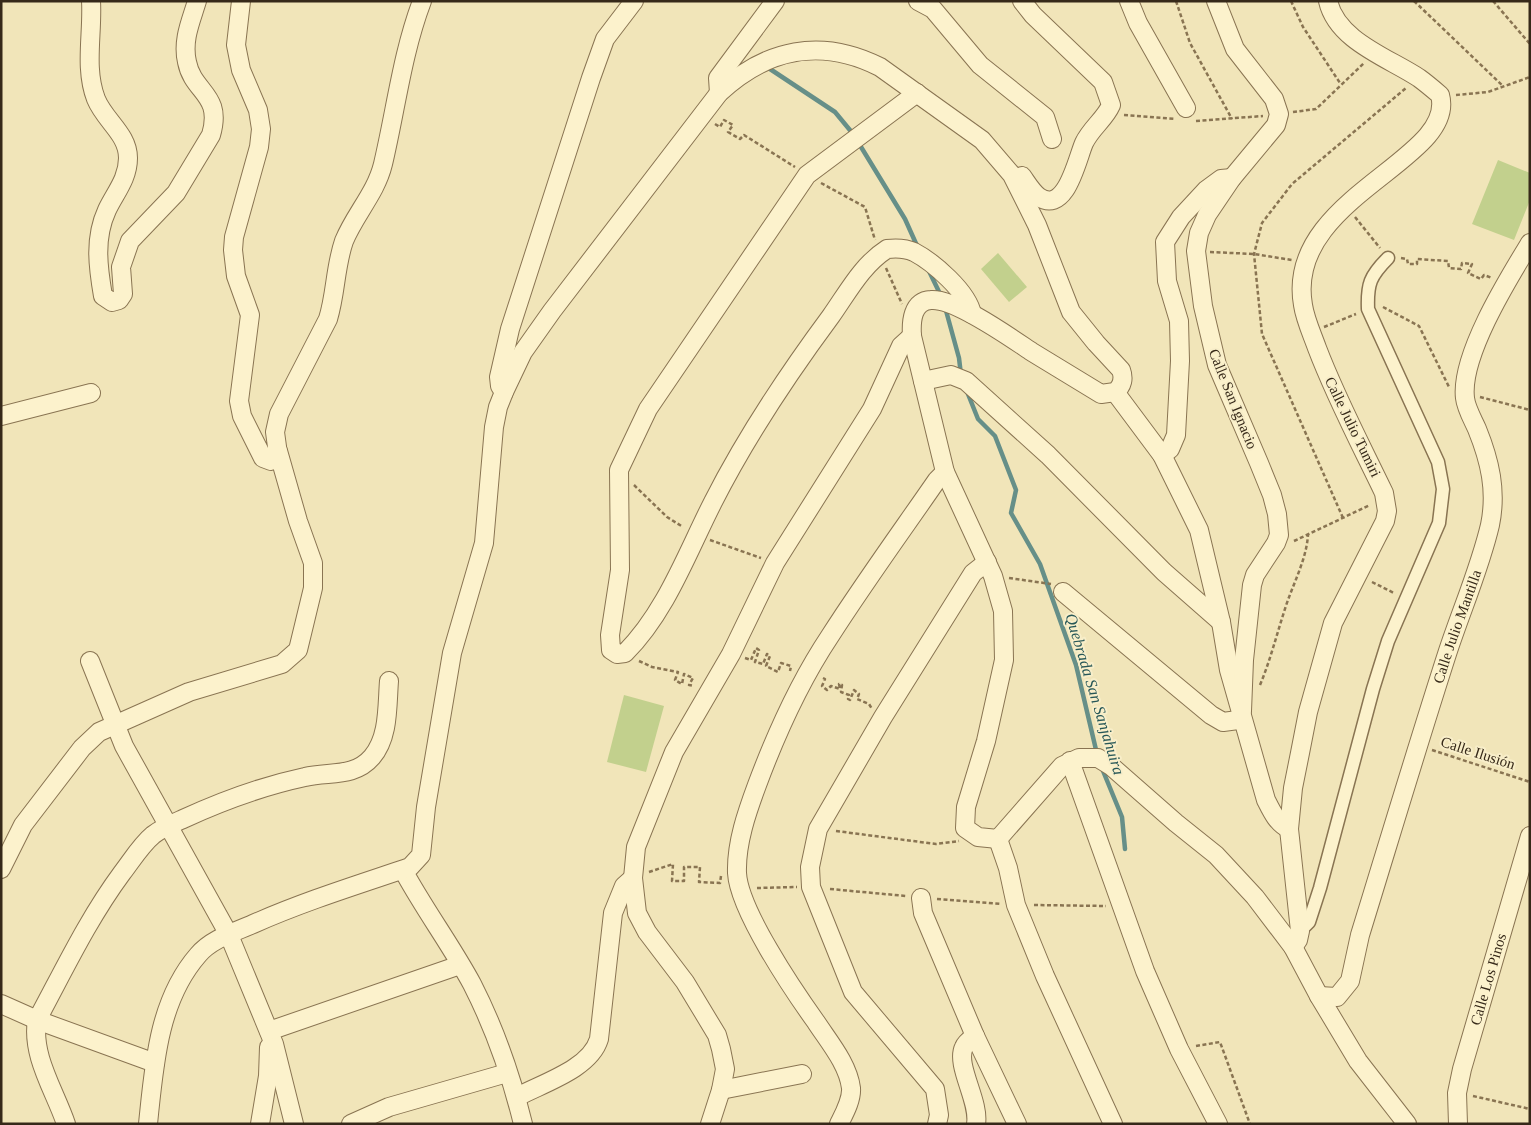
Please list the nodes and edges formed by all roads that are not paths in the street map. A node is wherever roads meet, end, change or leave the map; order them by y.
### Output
1 (91, 1) edge
2 (197, 1) edge
3 (241, 1) edge
4 (422, 1) edge
5 (634, 1) edge
6 (775, 1) edge
7 (918, 1) edge
8 (1022, 1) edge
9 (1129, 1) edge
10 (1216, 1) edge
11 (1328, 1) edge
12 (719, 93) junction
13 (917, 94) junction
14 (1186, 116) road end
15 (1052, 139) dead end
16 (1012, 175) junction
17 (1232, 178) junction
18 (1530, 243) edge
19 (1388, 258) road end
20 (972, 314) junction
21 (912, 336) junction
22 (923, 381) junction
23 (504, 392) junction
24 (1116, 392) junction
25 (91, 393) dead end
26 (1, 416) edge
27 (278, 450) junction
28 (1162, 455) junction
29 (945, 472) junction
30 (987, 562) junction
31 (1057, 588) road end
32 (1220, 622) junction
33 (90, 661) dead end
34 (389, 681) dead end
35 (1242, 711) junction
36 (116, 725) junction
37 (1070, 761) junction
38 (168, 826) junction
39 (1289, 829) junction
40 (1530, 836) edge
41 (998, 839) junction
42 (1, 869) edge
43 (403, 870) junction
44 (634, 878) junction
45 (920, 898) road end
46 (229, 935) junction
47 (1297, 939) junction
48 (460, 965) junction
49 (1319, 996) junction
50 (1, 1004) edge
51 (37, 1020) junction
52 (975, 1036) junction
53 (271, 1038) junction
54 (155, 1063) junction
55 (507, 1073) junction
56 (802, 1074) dead end
57 (721, 1090) junction
58 (517, 1097) junction
59 (66, 1124) edge
60 (148, 1124) edge
61 (260, 1124) edge
62 (294, 1124) edge
63 (351, 1124) edge
64 (523, 1124) edge
65 (710, 1124) edge
66 (839, 1124) edge
67 (937, 1124) edge
68 (976, 1124) edge
69 (1016, 1124) edge
70 (1113, 1124) edge
71 (1218, 1124) edge
72 (1407, 1124) edge
73 (1458, 1124) edge

1 - 2 street
3 - 27 street
4 - 27 street
5 - 23 street
6 - 12 street
7 - 15 street
8 - 16 street
9 - 14 street
10 - 17 street, Calle San Ignacio
11 - 39 street, Calle Julio Tumiri
12 - 13 street
12 - 23 street
13 - 16 street
13 - 20 street
16 - 24 street
17 - 28 street
17 - 35 street, Calle San Ignacio
18 - 49 street, Calle Julio Mantilla
19 - 47 street
20 - 21 street
20 - 24 street
21 - 22 street
21 - 44 street
22 - 29 street
22 - 32 street
23 - 43 street
24 - 28 street
25 - 26 street
27 - 36 street
28 - 32 street
29 - 30 street
29 - 66 street
30 - 41 street
30 - 67 street
31 - 35 street
32 - 35 street
33 - 36 street
34 - 38 street
35 - 39 street
36 - 38 street
36 - 42 street
37 - 41 street
37 - 47 street
37 - 71 street
38 - 46 street
38 - 51 street
39 - 47 street, Calle Julio Tumiri
40 - 73 street, Calle Los Pinos
41 - 70 street
43 - 46 street
43 - 48 street
44 - 57 street
44 - 58 street
45 - 52 street
46 - 53 street
46 - 54 street
47 - 49 street
48 - 53 street
48 - 55 street
49 - 72 street
50 - 51 street
51 - 54 street
51 - 59 street
52 - 68 street
52 - 69 street
53 - 61 street
53 - 62 street
54 - 60 street
55 - 58 street
55 - 63 street
56 - 57 street
57 - 65 street
58 - 64 street

